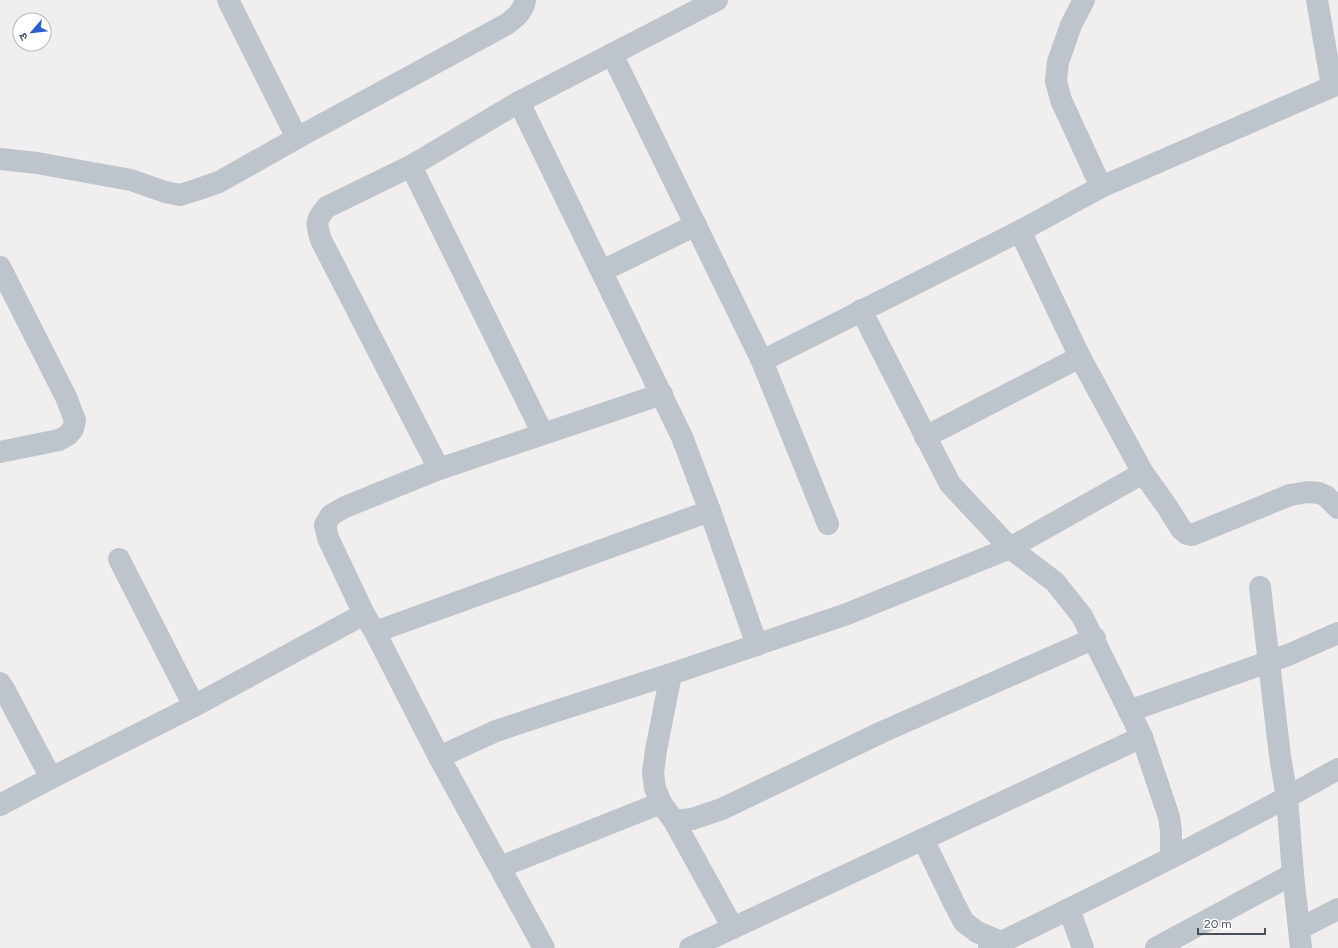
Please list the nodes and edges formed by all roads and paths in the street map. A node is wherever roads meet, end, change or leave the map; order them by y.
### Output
1 (525, 0) edge
2 (717, 0) edge
3 (1084, 0) edge
4 (1317, 0) edge
5 (236, 3) edge
6 (612, 54) junction
7 (1335, 85) edge
8 (519, 102) junction
9 (297, 138) junction
10 (0, 159) edge
11 (411, 166) junction
12 (1102, 187) junction
13 (696, 225) junction
14 (1020, 231) junction
15 (0, 267) edge
16 (602, 271) junction
17 (861, 310) junction
18 (1080, 357) junction
19 (762, 361) junction
20 (662, 394) junction
21 (543, 434) junction
22 (925, 437) junction
23 (0, 452) edge
24 (438, 469) junction
25 (1143, 474) junction
26 (1338, 508) edge
27 (710, 511) junction
28 (828, 524) dead end
29 (1010, 548) junction
30 (119, 559) dead end
31 (1260, 587) dead end
32 (370, 623) junction
33 (1338, 633) edge
34 (1094, 638) junction
35 (757, 644) junction
36 (1269, 662) junction
37 (671, 674) junction
38 (0, 683) edge
39 (194, 706) junction
40 (1129, 711) junction
41 (1142, 737) junction
42 (439, 757) junction
43 (1338, 769) edge
44 (51, 778) junction
45 (1287, 798) junction
46 (661, 803) junction
47 (0, 805) edge
48 (674, 821) junction
49 (923, 839) junction
50 (1171, 857) junction
51 (500, 867) junction
52 (1293, 874) junction
53 (1069, 909) junction
54 (1338, 909) edge
55 (733, 928) junction
56 (1300, 939) edge
57 (995, 945) edge
58 (544, 948) edge
59 (692, 948) edge
60 (1083, 948) edge
61 (1156, 948) edge

1 - 9 street
2 - 6 street
3 - 12 street
4 - 7 street
5 - 9 street
6 - 8 street
6 - 13 street
7 - 12 street
8 - 11 street
8 - 16 street
9 - 10 street
11 - 21 street
11 - 24 street
12 - 14 street
13 - 16 street
13 - 19 street
14 - 17 street
14 - 18 street
15 - 23 street
16 - 20 street
17 - 19 street
17 - 22 street
18 - 22 street
18 - 25 street
19 - 28 street
20 - 21 street
20 - 27 street
21 - 24 street
22 - 29 street
24 - 32 street
25 - 26 street
25 - 29 street
27 - 32 street
27 - 35 street
29 - 34 street
29 - 35 street
30 - 39 street
31 - 36 street
32 - 39 street
32 - 42 street
33 - 36 street
34 - 40 street
34 - 48 street
35 - 37 street
36 - 40 street
36 - 45 street
37 - 42 street
37 - 46 street
38 - 44 street
39 - 44 street
40 - 41 street
41 - 49 street
41 - 50 street
42 - 51 street
43 - 45 street
44 - 47 street
45 - 50 street
45 - 52 street
46 - 48 street
46 - 51 street
48 - 55 street
49 - 55 street
49 - 57 street
50 - 53 street
51 - 58 street
52 - 56 street
52 - 61 street
53 - 57 street
53 - 60 street
54 - 56 street
55 - 59 street

